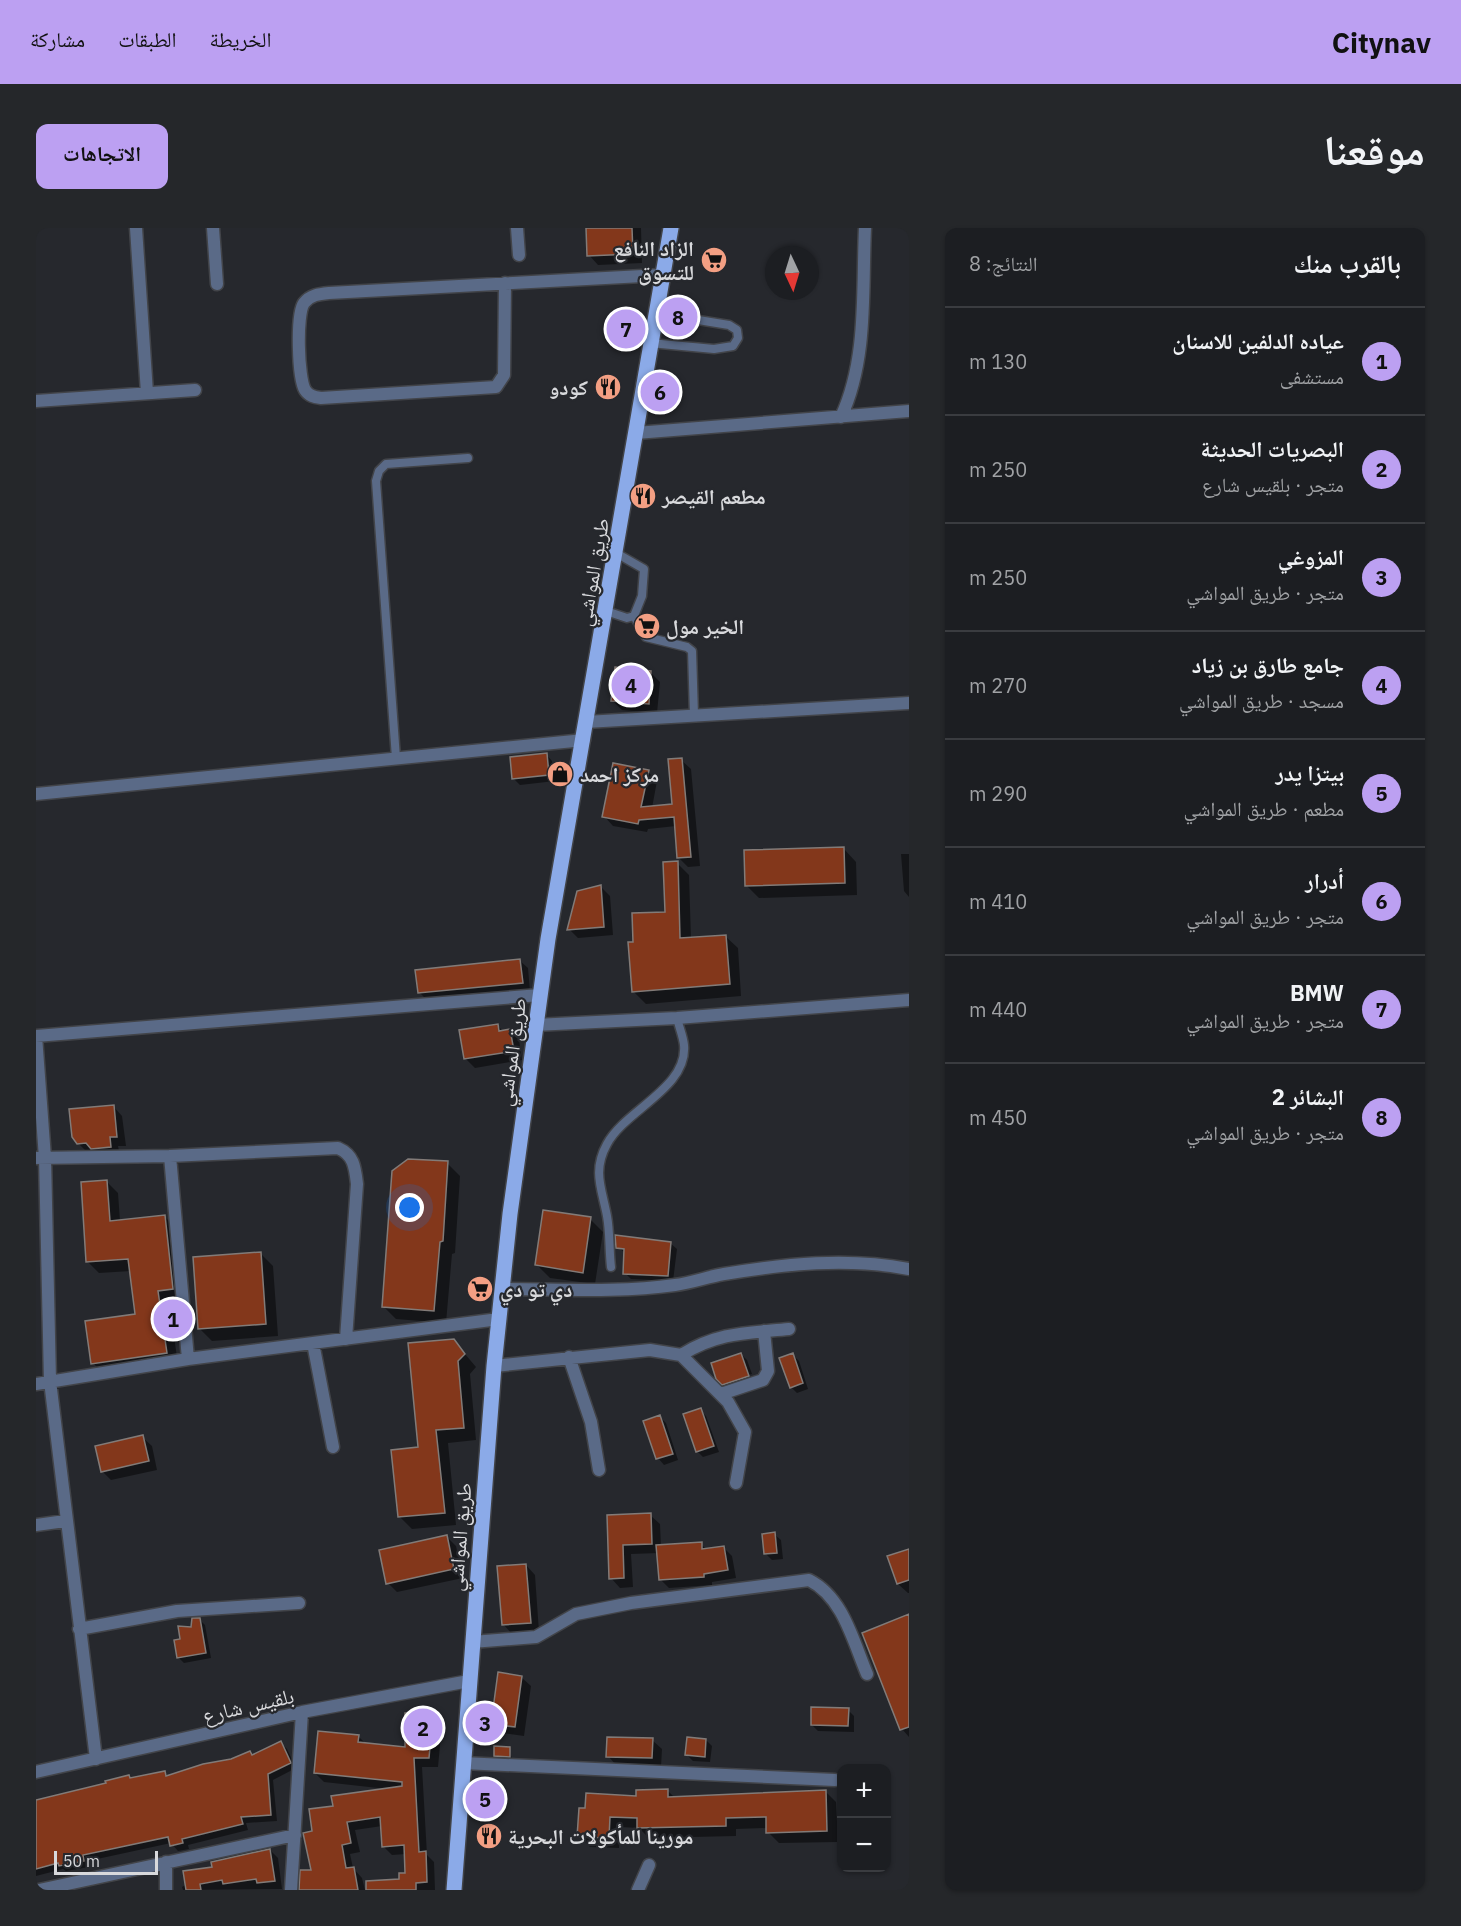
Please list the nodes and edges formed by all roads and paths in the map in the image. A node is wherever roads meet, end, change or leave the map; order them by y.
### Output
1 (136, 228) edge
2 (213, 228) edge
3 (517, 228) edge
4 (671, 228) edge
5 (865, 228) edge
6 (519, 255) dead end
7 (661, 275) junction
8 (505, 283) junction
9 (217, 284) dead end
10 (655, 313) junction
11 (650, 343) junction
12 (195, 390) dead end
13 (147, 393) junction
14 (36, 400) edge
15 (909, 411) edge
16 (841, 417) junction
17 (636, 433) junction
18 (468, 458) dead end
19 (616, 553) junction
20 (606, 611) junction
21 (634, 616) junction
22 (909, 703) edge
23 (694, 716) junction
24 (586, 722) junction
25 (584, 740) junction
26 (396, 758) junction
27 (36, 794) edge
28 (540, 995) junction
29 (909, 1000) edge
30 (677, 1018) junction
31 (535, 1025) junction
32 (170, 1156) junction
33 (40, 1158) edge
34 (42, 1264) edge
35 (610, 1267) dead end
36 (909, 1269) edge
37 (502, 1289) junction
38 (499, 1319) junction
39 (789, 1329) dead end
40 (765, 1331) junction
41 (346, 1339) junction
42 (313, 1343) junction
43 (681, 1355) junction
44 (569, 1357) junction
45 (188, 1359) junction
46 (494, 1366) junction
47 (50, 1381) junction
48 (36, 1384) edge
49 (721, 1394) junction
50 (333, 1447) dead end
51 (599, 1470) dead end
52 (736, 1483) dead end
53 (65, 1521) junction
54 (36, 1525) edge
55 (299, 1603) dead end
56 (79, 1629) junction
57 (472, 1642) junction
58 (867, 1674) dead end
59 (469, 1681) junction
60 (302, 1712) junction
61 (96, 1759) junction
62 (463, 1763) junction
63 (36, 1772) edge
64 (835, 1780) dead end
65 (295, 1835) junction
66 (166, 1862) junction
67 (648, 1865) dead end
68 (39, 1890) edge
69 (166, 1890) edge
70 (291, 1890) edge
71 (454, 1890) edge
72 (638, 1890) edge

1 - 13 street
2 - 9 street
3 - 6 street
4 - 7 main road, طريق المواشي
5 - 16 street
7 - 8 street
7 - 10 main road, طريق المواشي
8 - 8 street
10 - 11 main road, طريق المواشي
10 - 11 lane
11 - 17 main road, طريق المواشي
12 - 13 street
13 - 14 street
15 - 16 street
16 - 17 street
17 - 19 main road, طريق المواشي
18 - 26 lane
19 - 20 main road, طريق المواشي
19 - 21 lane
20 - 21 lane
20 - 24 main road, طريق المواشي
21 - 23 lane
22 - 23 street
23 - 24 street
24 - 25 main road, طريق المواشي
25 - 26 street
25 - 28 main road, طريق المواشي
26 - 27 street
28 - 31 main road, طريق المواشي
28 - 33 street
29 - 30 street
30 - 31 street
30 - 35 lane
31 - 37 main road, طريق المواشي
32 - 33 street
32 - 41 street
32 - 45 street
33 - 34 street
34 - 47 street
36 - 37 street
37 - 38 main road, طريق المواشي
38 - 41 street
38 - 46 main road, طريق المواشي
39 - 40 street
40 - 43 street
40 - 49 street
41 - 42 street
42 - 45 street
42 - 50 street
43 - 44 street
43 - 49 street
44 - 46 street
44 - 51 street
45 - 47 street
46 - 57 main road, طريق المواشي
47 - 48 street
47 - 53 street
49 - 52 street
53 - 54 street
53 - 56 street
55 - 56 street
56 - 61 street
57 - 58 street
57 - 59 main road, طريق المواشي
59 - 60 street, بلقيس شارع
59 - 62 main road, طريق المواشي
60 - 61 street, بلقيس شارع
60 - 65 street
61 - 63 street, بلقيس شارع
62 - 64 street
62 - 71 main road, طريق المواشي
65 - 66 street
65 - 70 street
66 - 68 street
66 - 69 street
67 - 72 street

